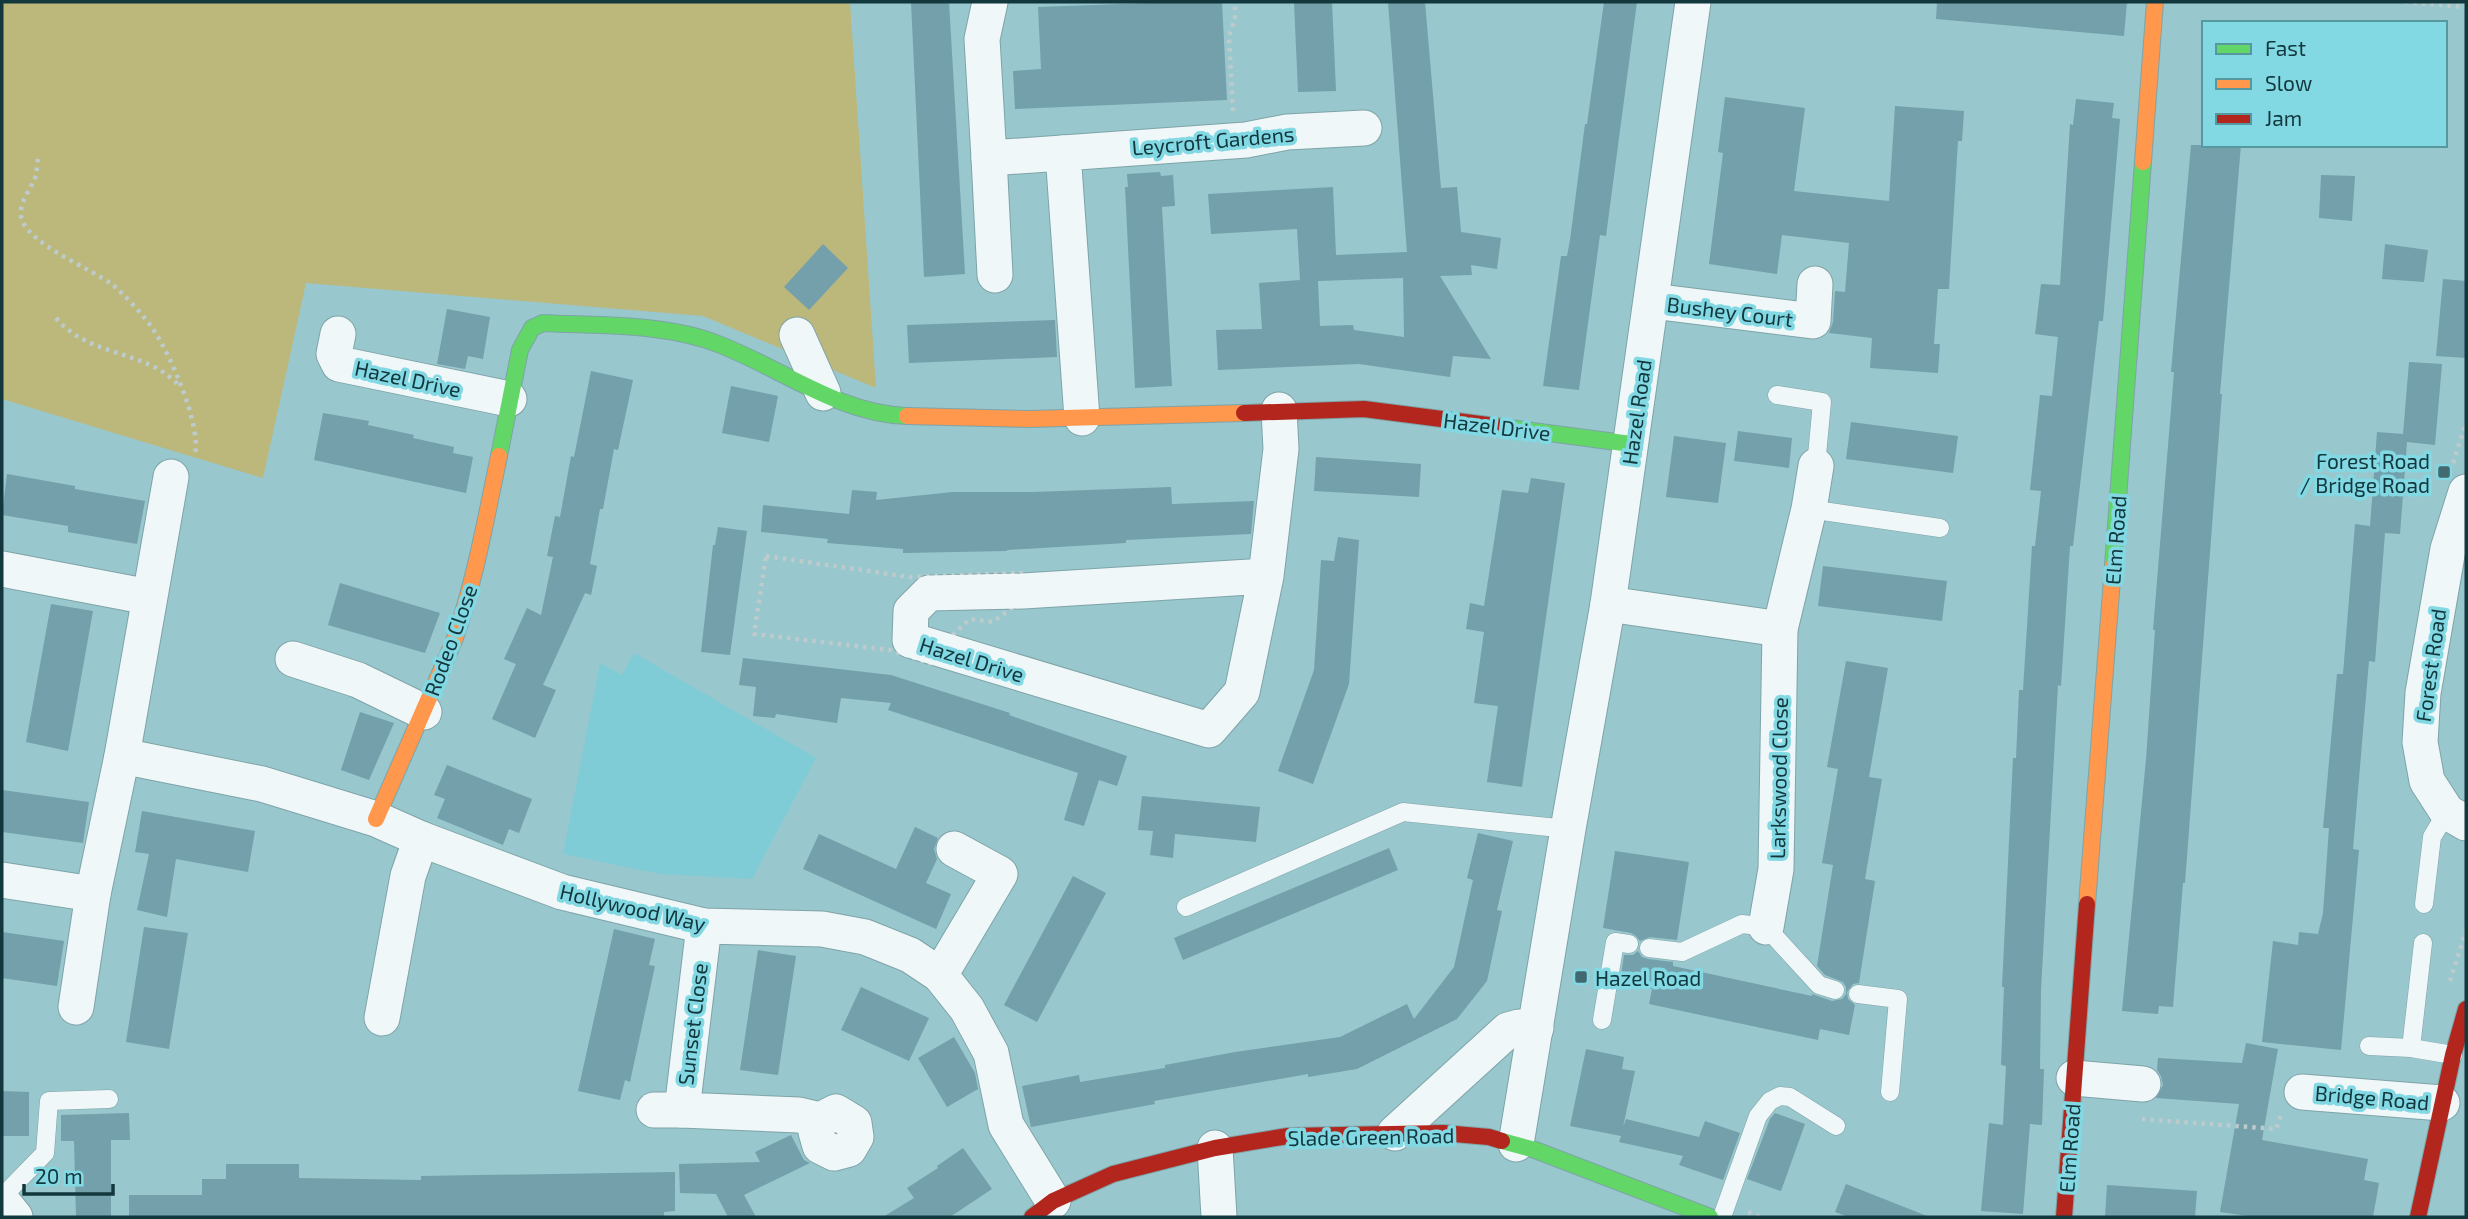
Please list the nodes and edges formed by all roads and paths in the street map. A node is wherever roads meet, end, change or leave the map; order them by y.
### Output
1 (990, 2) edge
2 (1235, 2) edge
3 (1693, 2) edge
4 (2155, 2) edge
5 (2405, 2) edge
6 (2466, 7) edge
7 (1364, 128) dead end
8 (1235, 141) junction
9 (1063, 153) junction
10 (989, 158) junction
11 (38, 159) dead end
12 (995, 275) dead end
13 (1815, 284) dead end
14 (1652, 301) junction
15 (56, 317) dead end
16 (338, 334) dead end
17 (797, 335) dead end
18 (179, 384) junction
19 (823, 393) junction
20 (1777, 395) dead end
21 (509, 399) junction
22 (1279, 410) junction
23 (1082, 418) junction
24 (1631, 444) junction
25 (1816, 466) joint
26 (183, 468) joint
27 (2466, 492) edge
28 (1809, 509) junction
29 (1940, 528) dead end
30 (476, 568) joint
31 (2, 569) edge
32 (1266, 576) junction
33 (149, 597) junction
34 (1608, 604) junction
35 (1780, 629) junction
36 (293, 659) dead end
37 (424, 712) junction
38 (122, 756) junction
39 (2457, 818) edge
40 (376, 819) junction
41 (1568, 829) junction
42 (421, 839) junction
43 (954, 849) dead end
44 (2, 880) edge
45 (93, 894) junction
46 (2424, 904) dead end
47 (1186, 907) dead end
48 (704, 926) junction
49 (1766, 927) junction
50 (2423, 943) dead end
51 (1629, 944) dead end
52 (1649, 948) dead end
53 (940, 975) junction
54 (1835, 990) dead end
55 (1858, 994) dead end
56 (76, 1007) dead end
57 (2466, 1009) edge
58 (382, 1018) dead end
59 (1602, 1020) dead end
60 (1536, 1028) junction
61 (2369, 1046) dead end
62 (2412, 1048) junction
63 (2453, 1055) junction
64 (2074, 1078) junction
65 (2143, 1084) dead end
66 (1889, 1092) dead end
67 (2302, 1092) joint
68 (109, 1099) dead end
69 (2442, 1103) junction
70 (2134, 1118) dead end
71 (820, 1120) dead end
72 (1836, 1126) dead end
73 (1395, 1133) junction
74 (1516, 1144) junction
75 (1215, 1148) junction
76 (2, 1199) edge
77 (1042, 1209) edge
78 (15, 1217) edge
79 (1219, 1217) edge
80 (1710, 1217) edge
81 (1722, 1217) edge
82 (2064, 1217) edge
83 (2418, 1217) edge

1 - 10 street
2 - 8 path
3 - 14 street, Hazel Road
4 - 64 street, Elm Road
5 - 6 path
7 - 8 street, Leycroft Gardens
8 - 9 street, Leycroft Gardens
9 - 10 street, Leycroft Gardens
9 - 23 street
10 - 12 street
11 - 18 path
13 - 14 street, Bushey Court
14 - 24 street, Hazel Road
15 - 18 path
16 - 21 street, Hazel Drive
17 - 19 street
18 - 26 path
19 - 21 street, Hazel Drive
19 - 23 street, Hazel Drive
20 - 25 lane
21 - 30 street, Hazel Drive
22 - 23 street, Hazel Drive
22 - 24 street, Hazel Drive
22 - 32 street, Hazel Drive
24 - 34 street, Hazel Road
25 - 28 street, Larkswood Close
26 - 33 street
27 - 39 street, Forest Road
28 - 29 lane
28 - 35 street, Larkswood Close
30 - 37 street, Rodeo Close
31 - 33 street
32 - 32 street, Hazel Drive
33 - 38 street
34 - 35 street
34 - 41 street, Hazel Road
35 - 49 street, Larkswood Close
36 - 37 street, Rodeo Close
37 - 40 street, Rodeo Close
38 - 40 street, Hollywood Way
38 - 45 street
39 - 46 lane
40 - 42 street, Hollywood Way
41 - 47 lane
41 - 60 street, Hazel Road
42 - 48 street, Hollywood Way
42 - 58 street
43 - 53 street
44 - 45 street
45 - 56 street
48 - 53 street, Hollywood Way
48 - 71 street, Sunset Close
49 - 52 lane
49 - 54 lane
50 - 62 lane
51 - 59 lane
53 - 77 street, Hollywood Way
55 - 66 lane
57 - 63 street, Bridge Road
60 - 73 street
60 - 74 street, Hazel Road
61 - 62 lane
62 - 63 lane
63 - 69 street, Bridge Road
64 - 65 street, Elm Road
64 - 82 street, Elm Road
67 - 69 street, Bridge Road
67 - 70 path
68 - 76 lane
69 - 83 street, Bridge Road
72 - 81 lane
73 - 74 street, Slade Green Road
73 - 75 street, Slade Green Road
74 - 80 street, Slade Green Road
75 - 77 street, Slade Green Road
75 - 79 street
76 - 78 street

